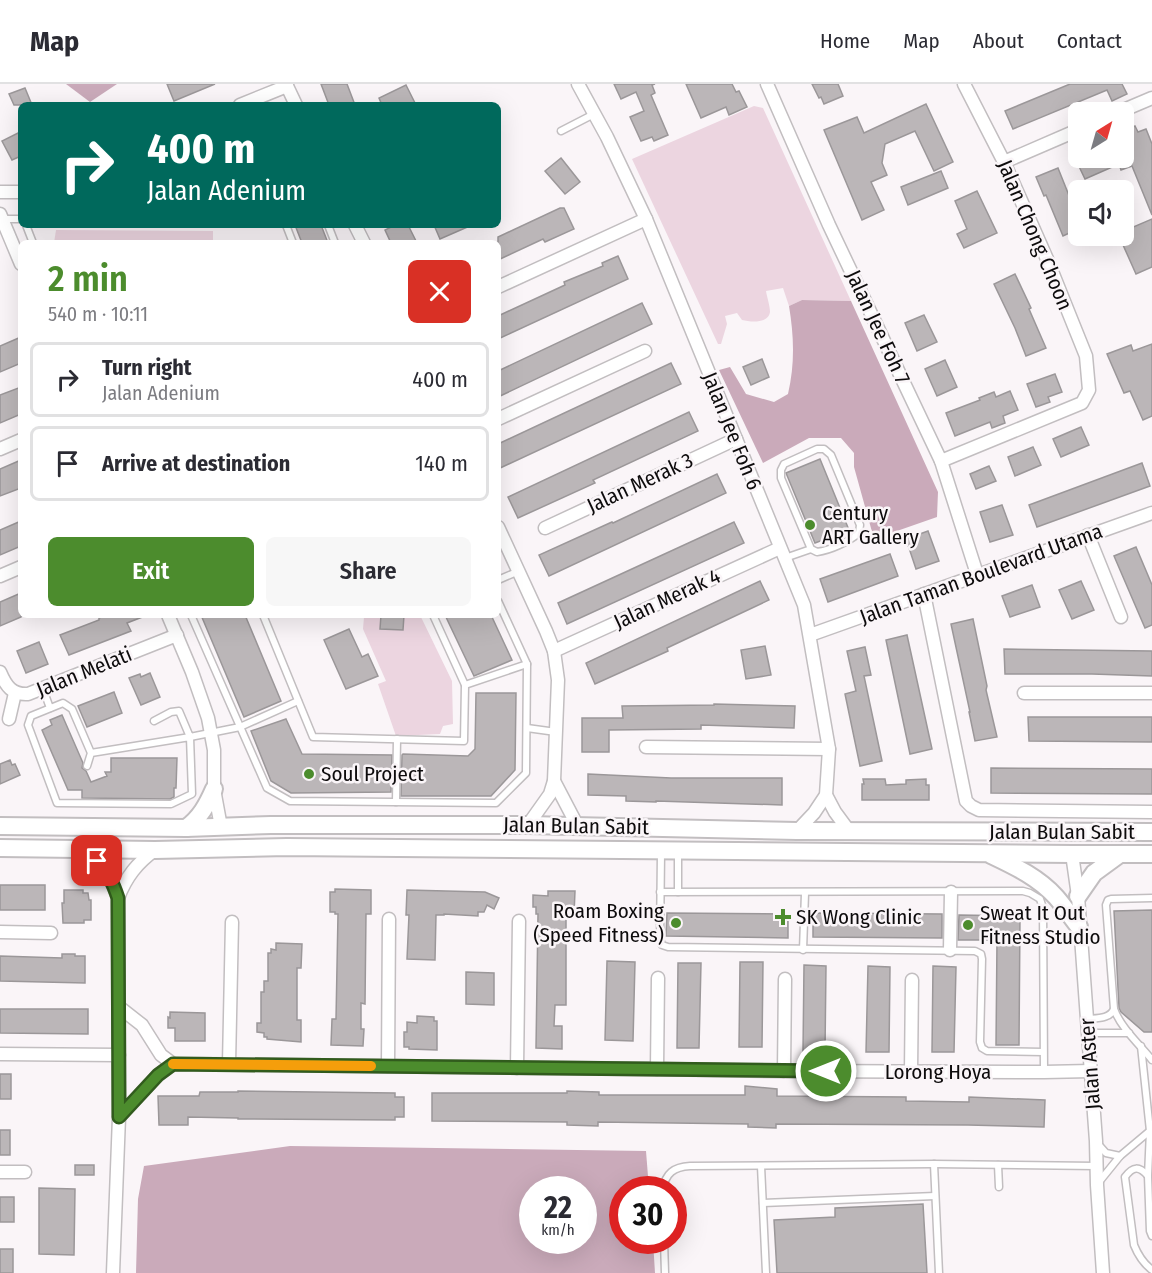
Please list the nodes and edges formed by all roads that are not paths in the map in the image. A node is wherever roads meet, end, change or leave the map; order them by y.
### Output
1 (578, 84) edge
2 (767, 84) edge
3 (964, 84) edge
4 (287, 85) edge
5 (1152, 98) edge
6 (247, 102) edge
7 (295, 102) edge
8 (1134, 106) edge
9 (595, 114) junction
10 (561, 131) dead end
11 (1068, 134) edge
12 (1004, 162) junction
13 (0, 192) edge
14 (18, 192) edge
15 (1, 217) edge
16 (18, 219) edge
17 (646, 219) junction
18 (18, 257) edge
19 (501, 286) edge
20 (645, 351) dead end
21 (501, 418) edge
22 (736, 439) junction
23 (18, 441) edge
24 (0, 449) edge
25 (941, 461) junction
26 (1152, 513) edge
27 (544, 528) dead end
28 (501, 532) edge
29 (1088, 535) junction
30 (811, 549) junction
31 (782, 553) junction
32 (18, 568) edge
33 (519, 571) junction
34 (977, 574) junction
35 (0, 576) edge
36 (501, 579) edge
37 (924, 594) junction
38 (501, 608) edge
39 (1121, 617) dead end
40 (169, 618) edge
41 (192, 618) edge
42 (264, 618) edge
43 (434, 618) edge
44 (177, 635) junction
45 (810, 635) junction
46 (554, 651) junction
47 (527, 664) junction
48 (0, 672) edge
49 (465, 685) junction
50 (43, 689) junction
51 (15, 693) junction
52 (1024, 693) dead end
53 (1152, 693) edge
54 (298, 701) junction
55 (50, 708) junction
56 (9, 719) dead end
57 (154, 721) dead end
58 (240, 727) junction
59 (526, 728) junction
60 (556, 732) junction
61 (212, 733) junction
62 (190, 737) junction
63 (397, 740) junction
64 (646, 747) dead end
65 (829, 749) junction
66 (91, 753) junction
67 (87, 766) dead end
68 (554, 781) junction
69 (214, 789) junction
70 (826, 795) junction
71 (396, 802) junction
72 (1152, 812) edge
73 (528, 825) junction
74 (577, 825) junction
75 (0, 826) edge
76 (221, 827) junction
77 (186, 828) junction
78 (797, 831) junction
79 (849, 831) junction
80 (1022, 832) junction
81 (1113, 832) junction
82 (1152, 832) edge
83 (287, 847) junction
84 (0, 848) edge
85 (72, 848) junction
86 (155, 850) junction
87 (660, 850) junction
88 (678, 851) junction
89 (987, 853) junction
90 (1072, 854) junction
91 (1121, 854) junction
92 (1152, 854) edge
93 (660, 892) junction
94 (678, 892) junction
95 (951, 892) junction
96 (805, 893) junction
97 (1078, 896) junction
98 (118, 898) junction
99 (1152, 898) edge
100 (390, 919) dead end
101 (519, 921) dead end
102 (232, 922) dead end
103 (1079, 927) junction
104 (0, 932) edge
105 (51, 933) dead end
106 (803, 950) junction
107 (950, 950) junction
108 (657, 978) dead end
109 (785, 979) dead end
110 (912, 980) dead end
111 (119, 1007) junction
112 (1114, 1009) junction
113 (1087, 1019) junction
114 (1088, 1033) junction
115 (1130, 1034) junction
116 (1141, 1046) junction
117 (1043, 1052) junction
118 (0, 1054) edge
119 (119, 1055) junction
120 (1152, 1060) edge
121 (173, 1064) junction
122 (229, 1064) junction
123 (388, 1066) junction
124 (517, 1068) junction
125 (657, 1069) junction
126 (784, 1071) junction
127 (1090, 1071) junction
128 (911, 1072) junction
129 (1044, 1072) junction
130 (119, 1117) junction
131 (1151, 1130) edge
132 (1096, 1141) junction
133 (1120, 1156) junction
134 (934, 1164) junction
135 (998, 1165) junction
136 (761, 1166) junction
137 (1096, 1166) junction
138 (0, 1172) edge
139 (25, 1172) dead end
140 (668, 1176) edge
141 (1148, 1176) junction
142 (1097, 1185) junction
143 (999, 1187) dead end
144 (1150, 1191) edge
145 (935, 1196) junction
146 (763, 1203) junction
147 (1152, 1236) edge
148 (664, 1254) edge
149 (1152, 1270) edge
150 (113, 1273) edge
151 (665, 1273) edge
152 (766, 1273) edge
153 (939, 1273) edge
154 (1103, 1273) edge

1 - 9 street, Jalan Jee Foh 6
2 - 25 street, Jalan Jee Foh 7
3 - 12 street, Jalan Chong Choon
4 - 6 street
4 - 7 street
5 - 8 street
9 - 10 lane
9 - 17 street, Jalan Jee Foh 6
11 - 12 street
12 - 25 street, Jalan Chong Choon
13 - 14 street
15 - 16 lane
15 - 18 street
17 - 19 street
17 - 22 street, Jalan Jee Foh 6
20 - 21 street
22 - 27 street, Jalan Merak 3
22 - 31 street, Jalan Jee Foh 6
23 - 24 street
25 - 34 street, Jalan Jee Foh 7
26 - 29 street, Jalan Taman Boulevard Utama
28 - 33 street
29 - 34 street, Jalan Taman Boulevard Utama
29 - 39 street
30 - 30 lane
30 - 31 lane
31 - 45 street, Jalan Jee Foh 6
31 - 46 street, Jalan Merak 4
32 - 35 street
33 - 36 lane
33 - 46 street
34 - 37 street, Jalan Taman Boulevard Utama
37 - 45 street, Jalan Taman Boulevard Utama
37 - 72 street
38 - 47 lane
40 - 44 street
41 - 58 lane
42 - 54 lane
43 - 49 lane
44 - 50 street, Jalan Melati
44 - 61 street
45 - 65 street, Jalan Jee Foh 6
46 - 60 street
47 - 49 lane
47 - 59 lane
48 - 51 street, Jalan Melati
49 - 63 lane
50 - 51 street, Jalan Melati
50 - 55 lane
51 - 56 street
52 - 53 street
54 - 58 lane
54 - 63 lane
55 - 62 lane
55 - 66 lane
57 - 62 lane
58 - 61 lane
58 - 71 lane
59 - 60 lane
59 - 71 lane
60 - 68 street
61 - 62 lane
61 - 69 street
62 - 66 lane
63 - 71 lane
64 - 65 street
65 - 70 street, Jalan Jee Foh 6
66 - 67 lane
68 - 73 street
68 - 74 street
69 - 76 street
69 - 77 main road
70 - 78 street
70 - 79 street
73 - 74 main road, Jalan Bulan Sabit
73 - 76 main road, Jalan Bulan Sabit
74 - 78 main road, Jalan Bulan Sabit
75 - 77 main road, Jalan Bulan Sabit
76 - 77 main road, Jalan Bulan Sabit
76 - 83 main road
78 - 79 main road, Jalan Bulan Sabit
79 - 80 main road, Jalan Bulan Sabit
80 - 81 main road, Jalan Bulan Sabit
80 - 90 main road
81 - 82 main road, Jalan Bulan Sabit
81 - 90 main road
83 - 86 main road, Jalan Bulan Sabit
83 - 87 main road, Jalan Bulan Sabit
84 - 85 main road, Jalan Bulan Sabit
85 - 86 main road, Jalan Bulan Sabit
85 - 98 street
86 - 98 street
87 - 88 main road, Jalan Bulan Sabit
87 - 93 lane
88 - 89 main road, Jalan Bulan Sabit
88 - 94 lane
89 - 90 main road, Jalan Bulan Sabit
89 - 103 main road
90 - 91 main road, Jalan Bulan Sabit
90 - 97 street, Jalan Aster
91 - 92 main road, Jalan Bulan Sabit
91 - 97 main road
93 - 94 lane
93 - 106 lane
94 - 96 lane
95 - 96 lane
95 - 107 street
95 - 117 lane
96 - 106 lane
97 - 103 street, Jalan Aster
98 - 111 street
99 - 112 lane
100 - 123 street
101 - 124 street
102 - 122 street
103 - 113 street, Jalan Aster
104 - 105 street
106 - 107 lane
107 - 117 lane
108 - 125 street
109 - 126 street
110 - 128 street
111 - 119 street
111 - 121 street
112 - 113 lane
112 - 115 lane
113 - 114 street, Jalan Aster
114 - 115 lane
114 - 127 street, Jalan Aster
115 - 116 lane
116 - 120 lane
116 - 131 lane
117 - 129 lane
118 - 119 street
119 - 130 street
121 - 122 street, Lorong Hoya
121 - 130 street
122 - 123 street, Lorong Hoya
123 - 124 street, Lorong Hoya
124 - 125 street, Lorong Hoya
125 - 126 street, Lorong Hoya
126 - 128 street, Lorong Hoya
127 - 129 street, Lorong Hoya
127 - 132 street, Jalan Aster
128 - 129 street, Lorong Hoya
130 - 150 street
131 - 133 lane
131 - 141 lane
132 - 133 lane
132 - 137 street, Jalan Aster
133 - 142 lane
134 - 135 lane
134 - 136 lane
134 - 145 lane
135 - 137 lane
135 - 143 lane
136 - 140 lane
136 - 146 lane
137 - 142 street, Jalan Aster
138 - 139 street
141 - 144 lane
141 - 149 lane
142 - 154 street, Jalan Aster
144 - 147 lane
145 - 146 lane
145 - 153 lane
146 - 152 lane
148 - 151 lane

